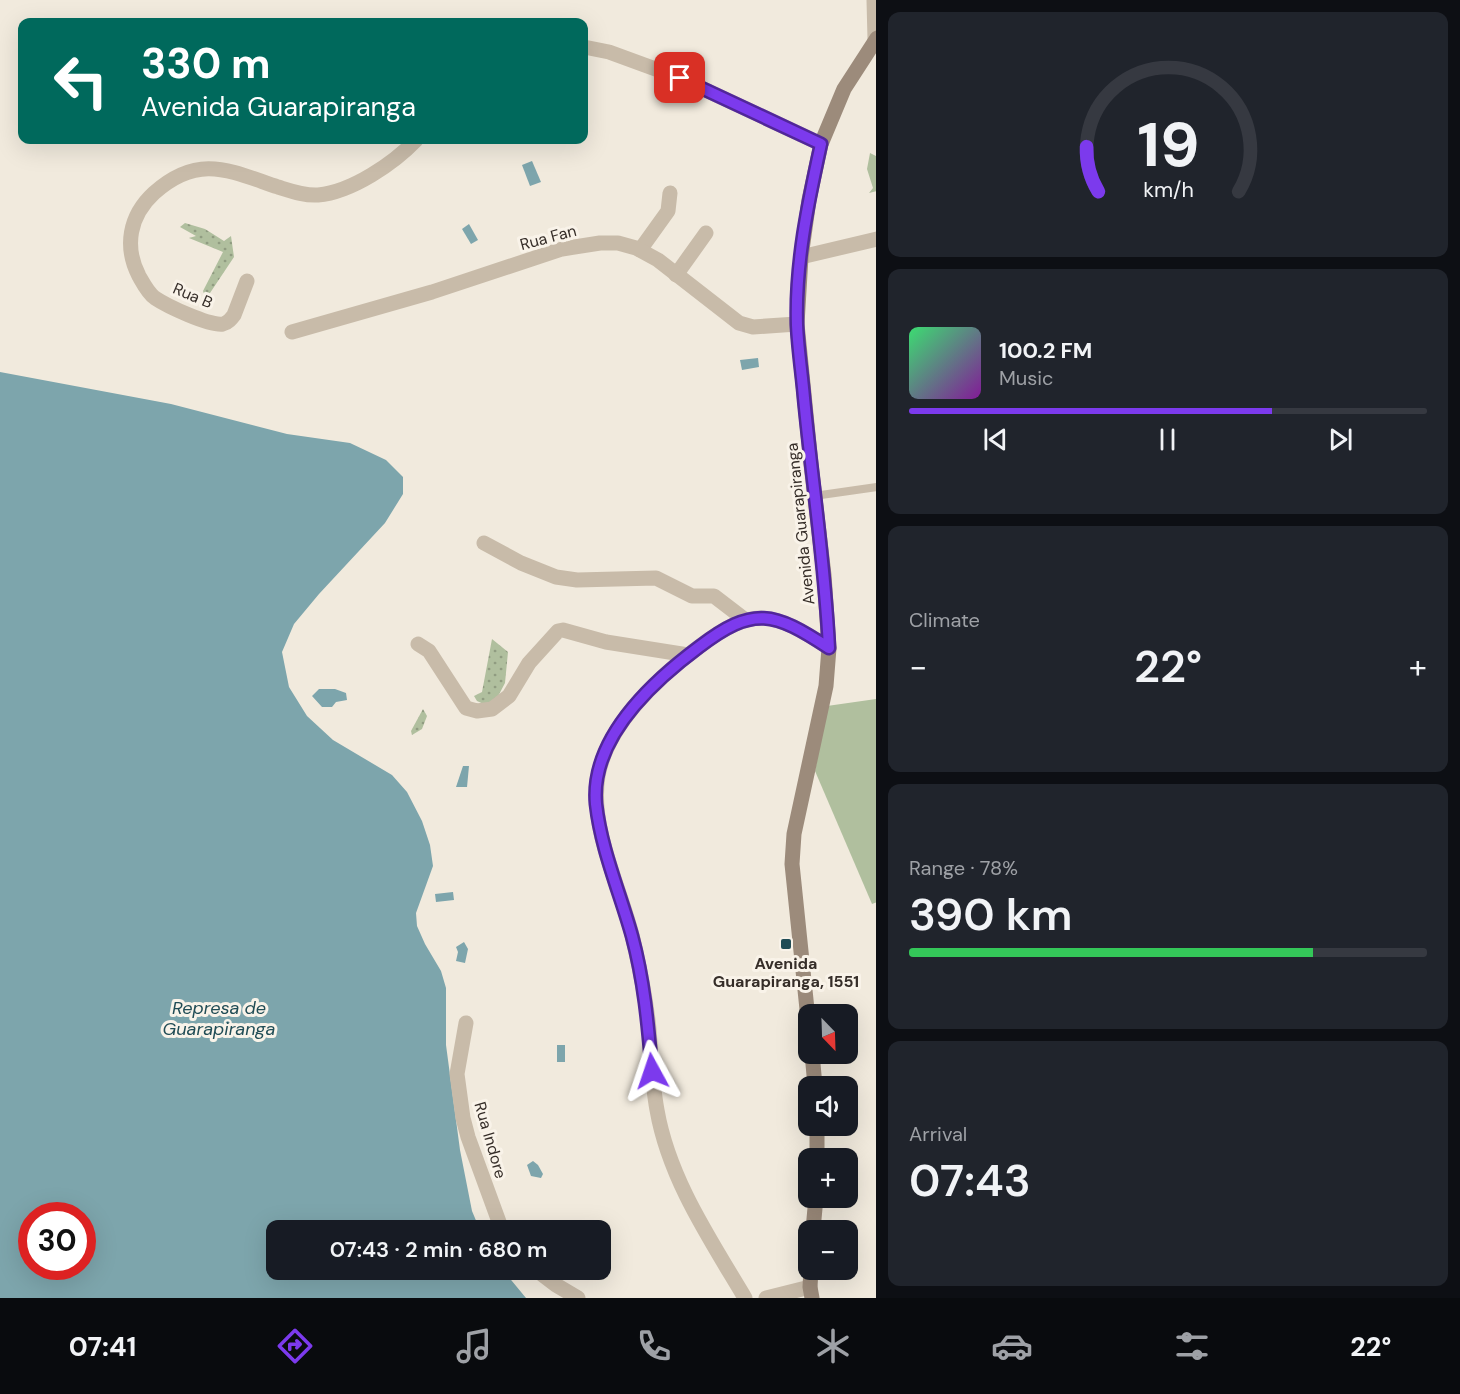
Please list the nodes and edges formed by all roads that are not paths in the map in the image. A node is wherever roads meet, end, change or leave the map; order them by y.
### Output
1 (874, 0) edge
2 (876, 38) edge
3 (588, 48) edge
4 (412, 144) edge
5 (821, 144) junction
6 (670, 193) dead end
7 (706, 233) dead end
8 (876, 239) edge
9 (640, 250) junction
10 (801, 257) junction
11 (676, 275) junction
12 (247, 281) dead end
13 (797, 324) junction
14 (292, 332) dead end
15 (876, 487) edge
16 (814, 496) junction
17 (484, 543) dead end
18 (744, 619) junction
19 (418, 644) dead end
20 (829, 648) junction
21 (688, 656) junction
22 (806, 1004) edge
23 (466, 1023) dead end
24 (498, 1220) edge
25 (549, 1280) edge
26 (811, 1292) edge
27 (578, 1298) edge
28 (746, 1298) edge
29 (766, 1298) edge

1 - 2 street
2 - 5 main road, Avenida Guarapiranga
3 - 5 street
4 - 12 street, Rua B
5 - 10 main road, Avenida Guarapiranga
6 - 9 street
7 - 11 street
8 - 10 street
9 - 11 street, Rua Fan
9 - 14 street, Rua Fan
10 - 13 main road, Avenida Guarapiranga
11 - 13 street, Rua Fan
13 - 16 main road, Avenida Guarapiranga
15 - 16 lane
16 - 20 main road, Avenida Guarapiranga
17 - 18 street
18 - 20 street
18 - 21 street
19 - 21 street
20 - 22 main road, Avenida Guarapiranga
21 - 28 street
23 - 24 street, Rua Indore
25 - 27 street
26 - 29 street

